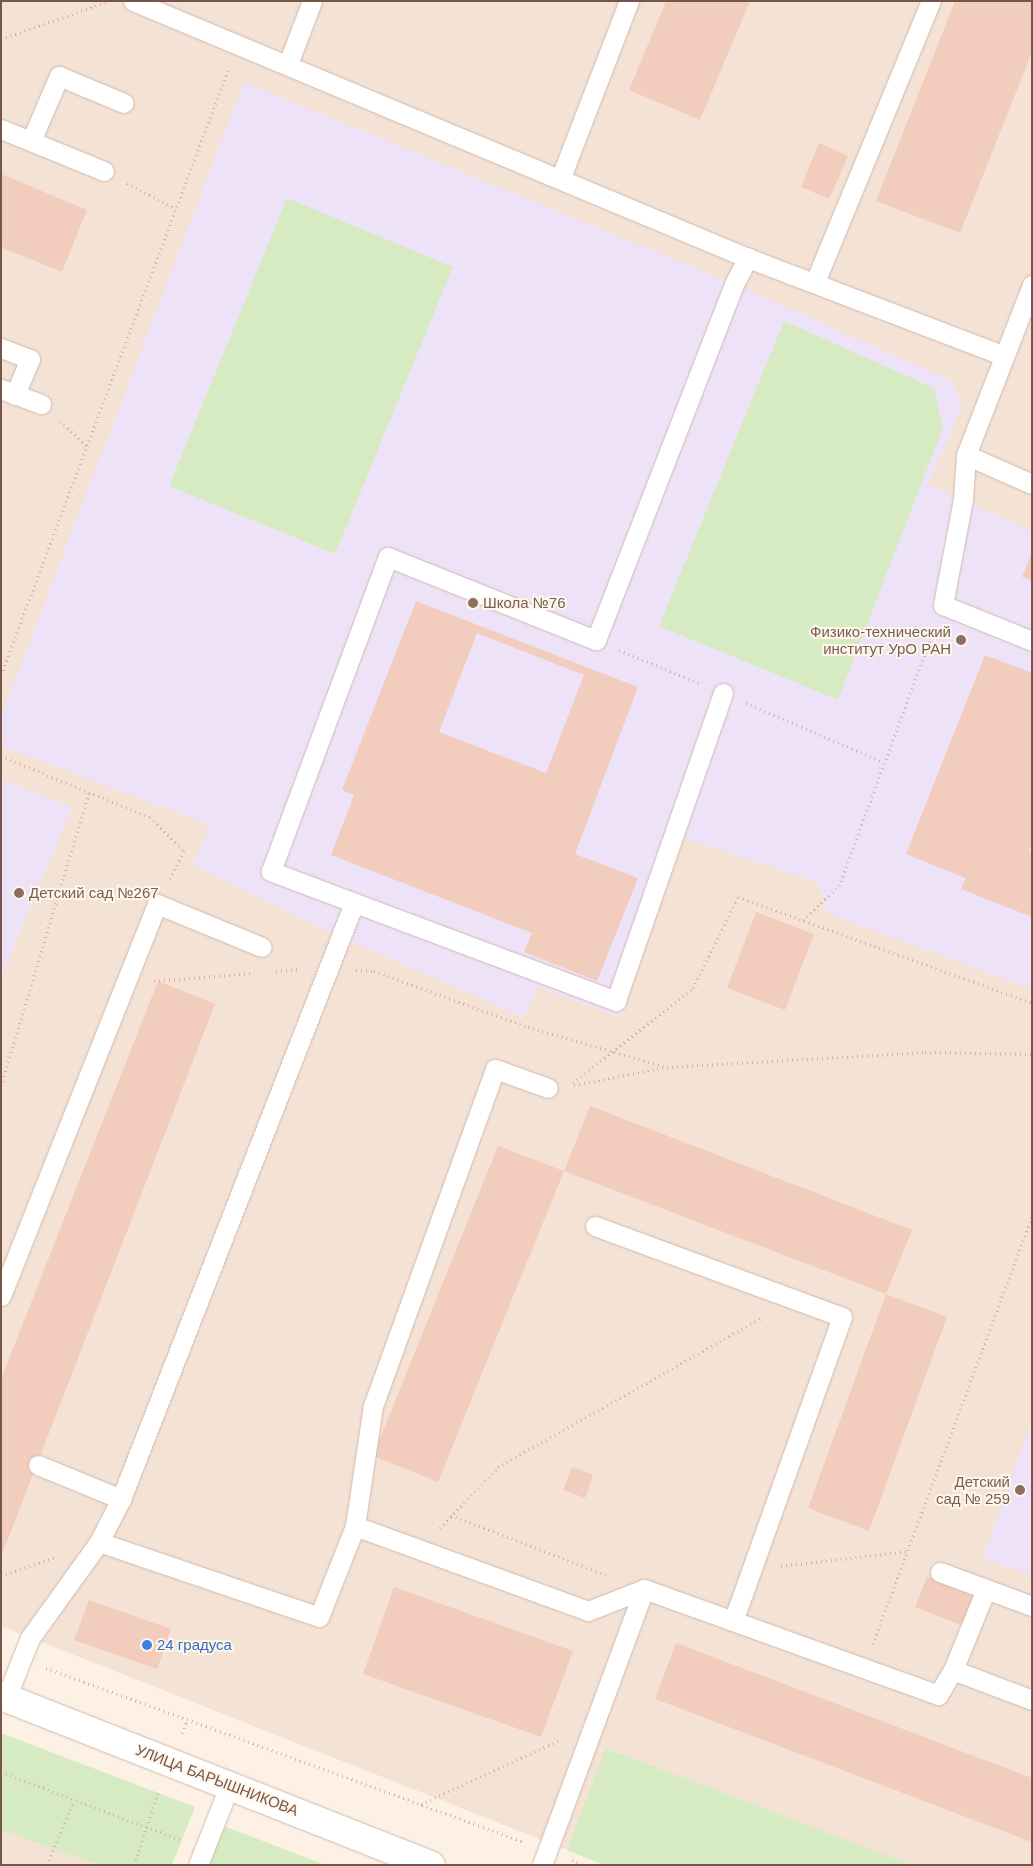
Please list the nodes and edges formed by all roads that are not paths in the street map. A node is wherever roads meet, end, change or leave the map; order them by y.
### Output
1 (133, 1) edge
2 (312, 1) edge
3 (629, 1) edge
4 (931, 1) edge
5 (288, 64) junction
6 (124, 103) dead end
7 (1, 129) edge
8 (31, 141) junction
9 (104, 171) road end
10 (561, 177) junction
11 (748, 258) junction
12 (815, 282) junction
13 (1032, 285) edge
14 (1, 348) edge
15 (1004, 356) junction
16 (8, 392) edge
17 (41, 404) road end
18 (966, 455) junction
19 (1032, 484) edge
20 (1032, 641) edge
21 (723, 694) dead end
22 (354, 903) junction
23 (262, 946) dead end
24 (548, 1088) dead end
25 (596, 1226) dead end
26 (1, 1296) edge
27 (38, 1465) dead end
28 (121, 1499) junction
29 (355, 1526) junction
30 (99, 1542) junction
31 (940, 1572) dead end
32 (644, 1589) junction
33 (986, 1589) junction
34 (1032, 1606) edge
35 (733, 1621) junction
36 (953, 1670) junction
37 (4, 1697) edge
38 (1032, 1700) edge
39 (230, 1784) junction
40 (201, 1856) edge
41 (546, 1858) edge
42 (431, 1865) edge

1 - 5 lane
2 - 5 lane
3 - 10 lane
4 - 12 lane
5 - 10 lane
6 - 8 lane
7 - 8 lane
8 - 9 lane
10 - 11 lane
11 - 12 lane
11 - 22 lane
12 - 15 lane
13 - 15 lane
14 - 16 lane
15 - 18 lane
16 - 17 lane
18 - 19 lane
18 - 20 lane
21 - 22 lane
22 - 28 lane
23 - 26 lane
24 - 29 lane
25 - 35 lane
27 - 28 lane
28 - 30 lane
29 - 30 lane
29 - 32 lane
30 - 37 lane
31 - 33 lane
32 - 35 lane
32 - 41 lane
33 - 34 lane
33 - 36 lane
35 - 36 lane
36 - 38 lane
37 - 39 street, УЛИЦА БАРЫШНИКОВА
39 - 40 lane
39 - 42 street, УЛИЦА БАРЫШНИКОВА

